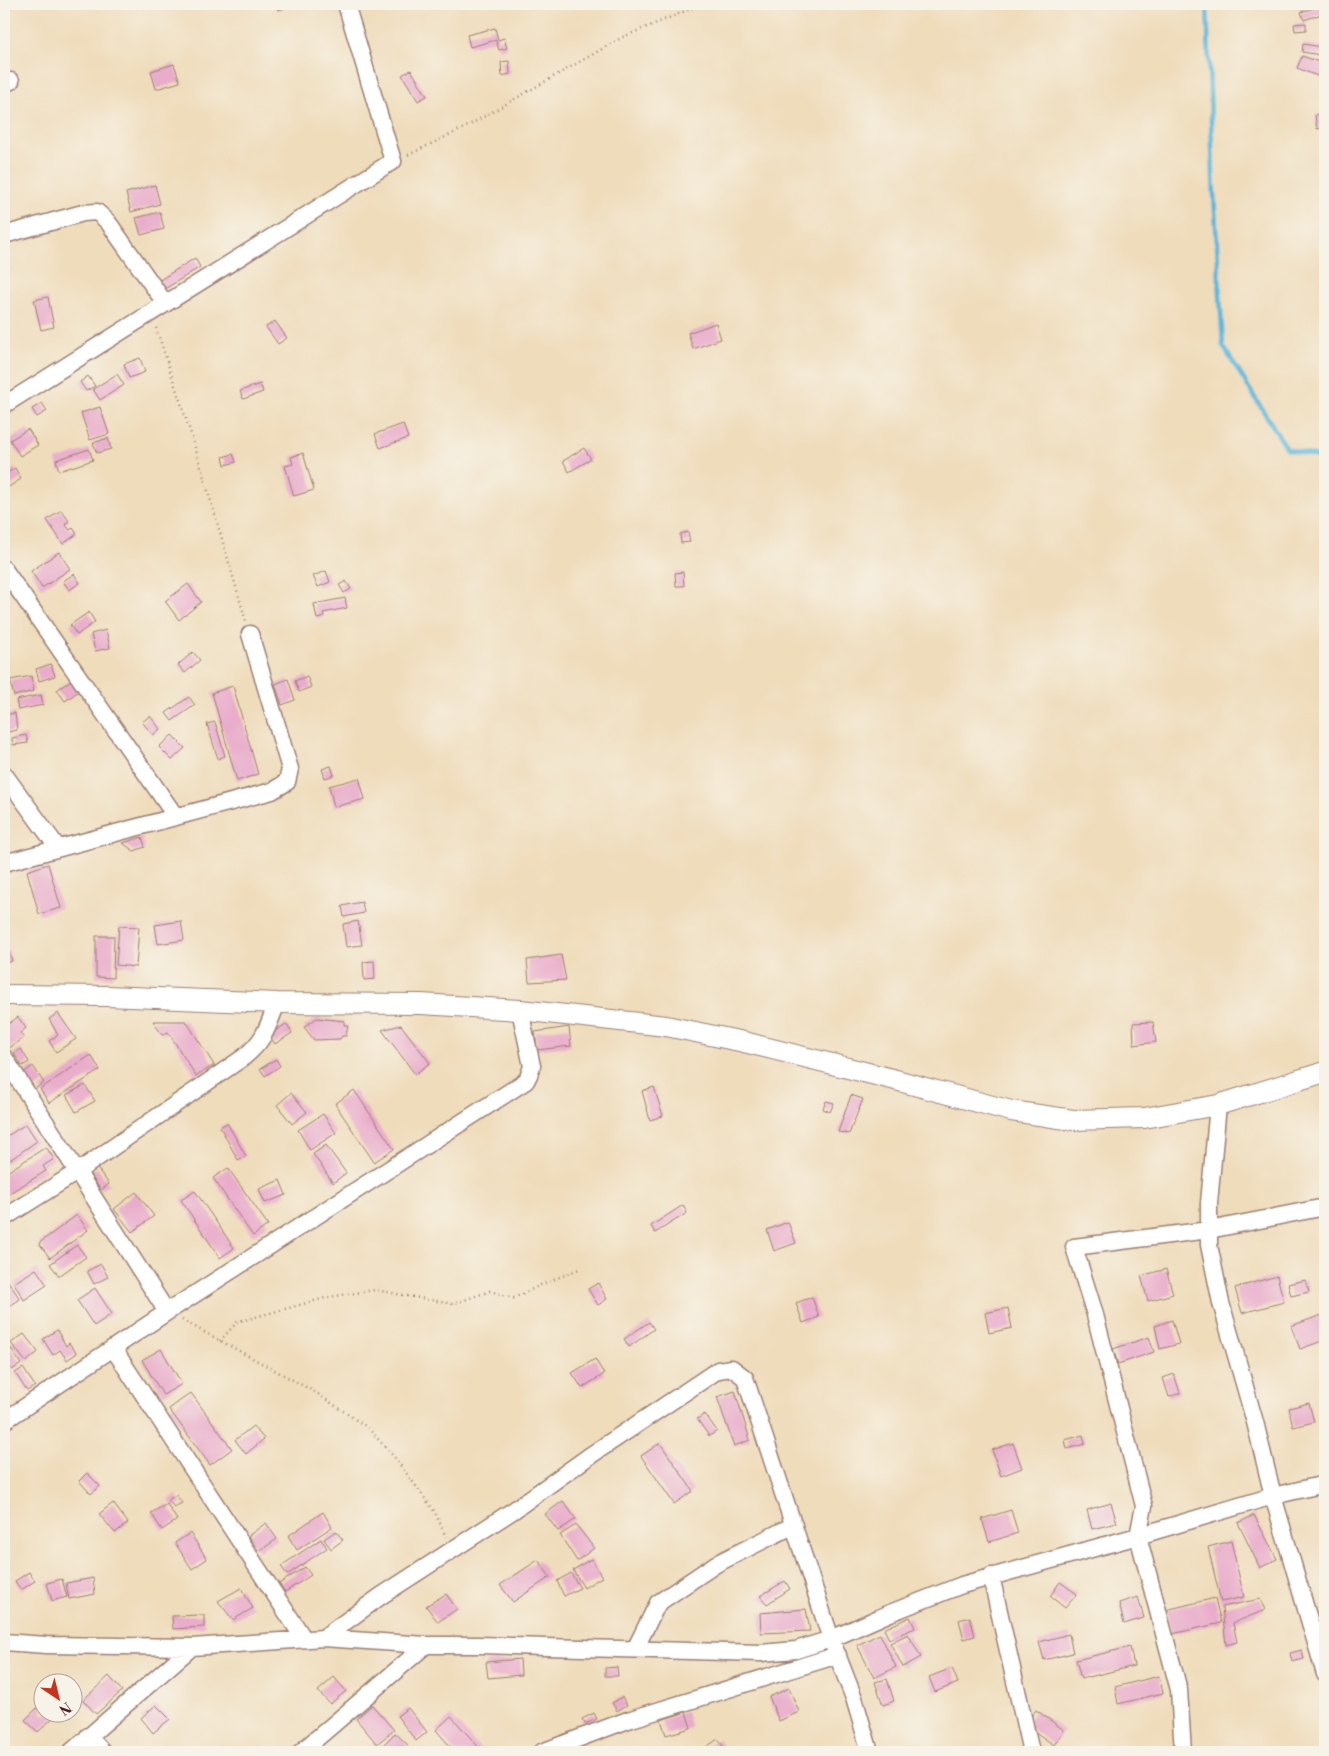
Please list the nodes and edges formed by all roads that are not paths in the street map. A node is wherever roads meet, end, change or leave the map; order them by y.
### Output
1 (346, 4) edge
2 (4, 234) edge
3 (165, 304) junction
4 (4, 405) edge
5 (4, 569) edge
6 (250, 634) road end
7 (4, 774) edge
8 (176, 817) junction
9 (58, 848) junction
10 (4, 863) edge
11 (4, 995) edge
12 (277, 1003) junction
13 (520, 1010) junction
14 (4, 1057) edge
15 (1325, 1072) edge
16 (1218, 1105) junction
17 (77, 1172) junction
18 (1325, 1207) edge
19 (4, 1218) edge
20 (1209, 1230) junction
21 (167, 1312) junction
22 (113, 1348) junction
23 (4, 1421) edge
24 (1325, 1484) edge
25 (1273, 1496) junction
26 (794, 1525) junction
27 (1138, 1536) junction
28 (991, 1576) junction
29 (323, 1638) junction
30 (304, 1639) junction
31 (832, 1639) junction
32 (4, 1642) edge
33 (426, 1645) junction
34 (192, 1647) junction
35 (635, 1649) junction
36 (838, 1656) junction
37 (1325, 1674) edge
38 (88, 1736) junction
39 (71, 1752) edge
40 (103, 1752) edge
41 (301, 1752) edge
42 (542, 1752) edge
43 (870, 1752) edge
44 (1031, 1752) edge
45 (1183, 1752) edge

1 - 3 street
2 - 3 street
3 - 4 street
5 - 8 street
6 - 8 street
7 - 9 street
8 - 9 street
9 - 10 street
11 - 12 main road
12 - 13 main road
12 - 17 street
13 - 16 main road
13 - 21 street
14 - 17 street
15 - 16 main road
16 - 20 street
17 - 19 street
17 - 21 street
18 - 20 street
20 - 25 street
20 - 27 street
21 - 22 street
22 - 23 street
22 - 30 street
24 - 25 street
25 - 27 street
25 - 37 street
26 - 29 street
26 - 31 street
26 - 35 street
27 - 28 street
27 - 45 street
28 - 31 street
28 - 44 street
29 - 30 street
29 - 33 street
30 - 34 street
31 - 35 street
31 - 36 street
32 - 34 street
33 - 35 street
33 - 41 street
34 - 38 street
36 - 42 street
36 - 43 street
38 - 39 street
38 - 40 street

